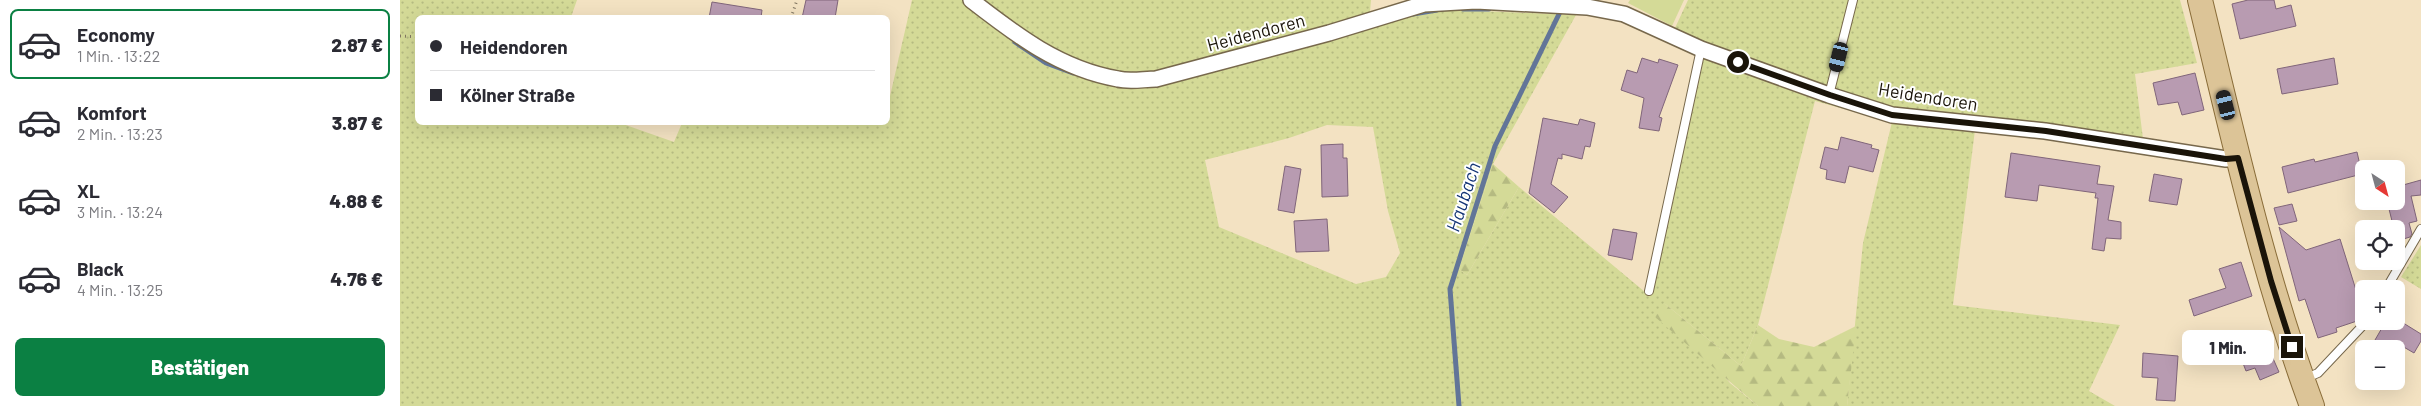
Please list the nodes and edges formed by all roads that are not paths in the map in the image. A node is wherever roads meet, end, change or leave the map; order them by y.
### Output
1 (971, 0) edge
2 (1853, 0) edge
3 (2200, 0) edge
4 (1587, 3) edge
5 (1701, 49) junction
6 (1830, 95) junction
7 (2238, 158) junction
8 (2421, 230) edge
9 (2391, 280) edge
10 (1649, 291) dead end
11 (2359, 330) edge
12 (2302, 380) junction
13 (2312, 406) edge

1 - 4 street, Heidendoren
2 - 6 lane
3 - 7 main road
4 - 5 street, Heidendoren
5 - 6 street, Heidendoren
5 - 10 lane
6 - 7 street, Heidendoren
7 - 12 main road
8 - 9 lane
11 - 12 lane
12 - 13 main road

